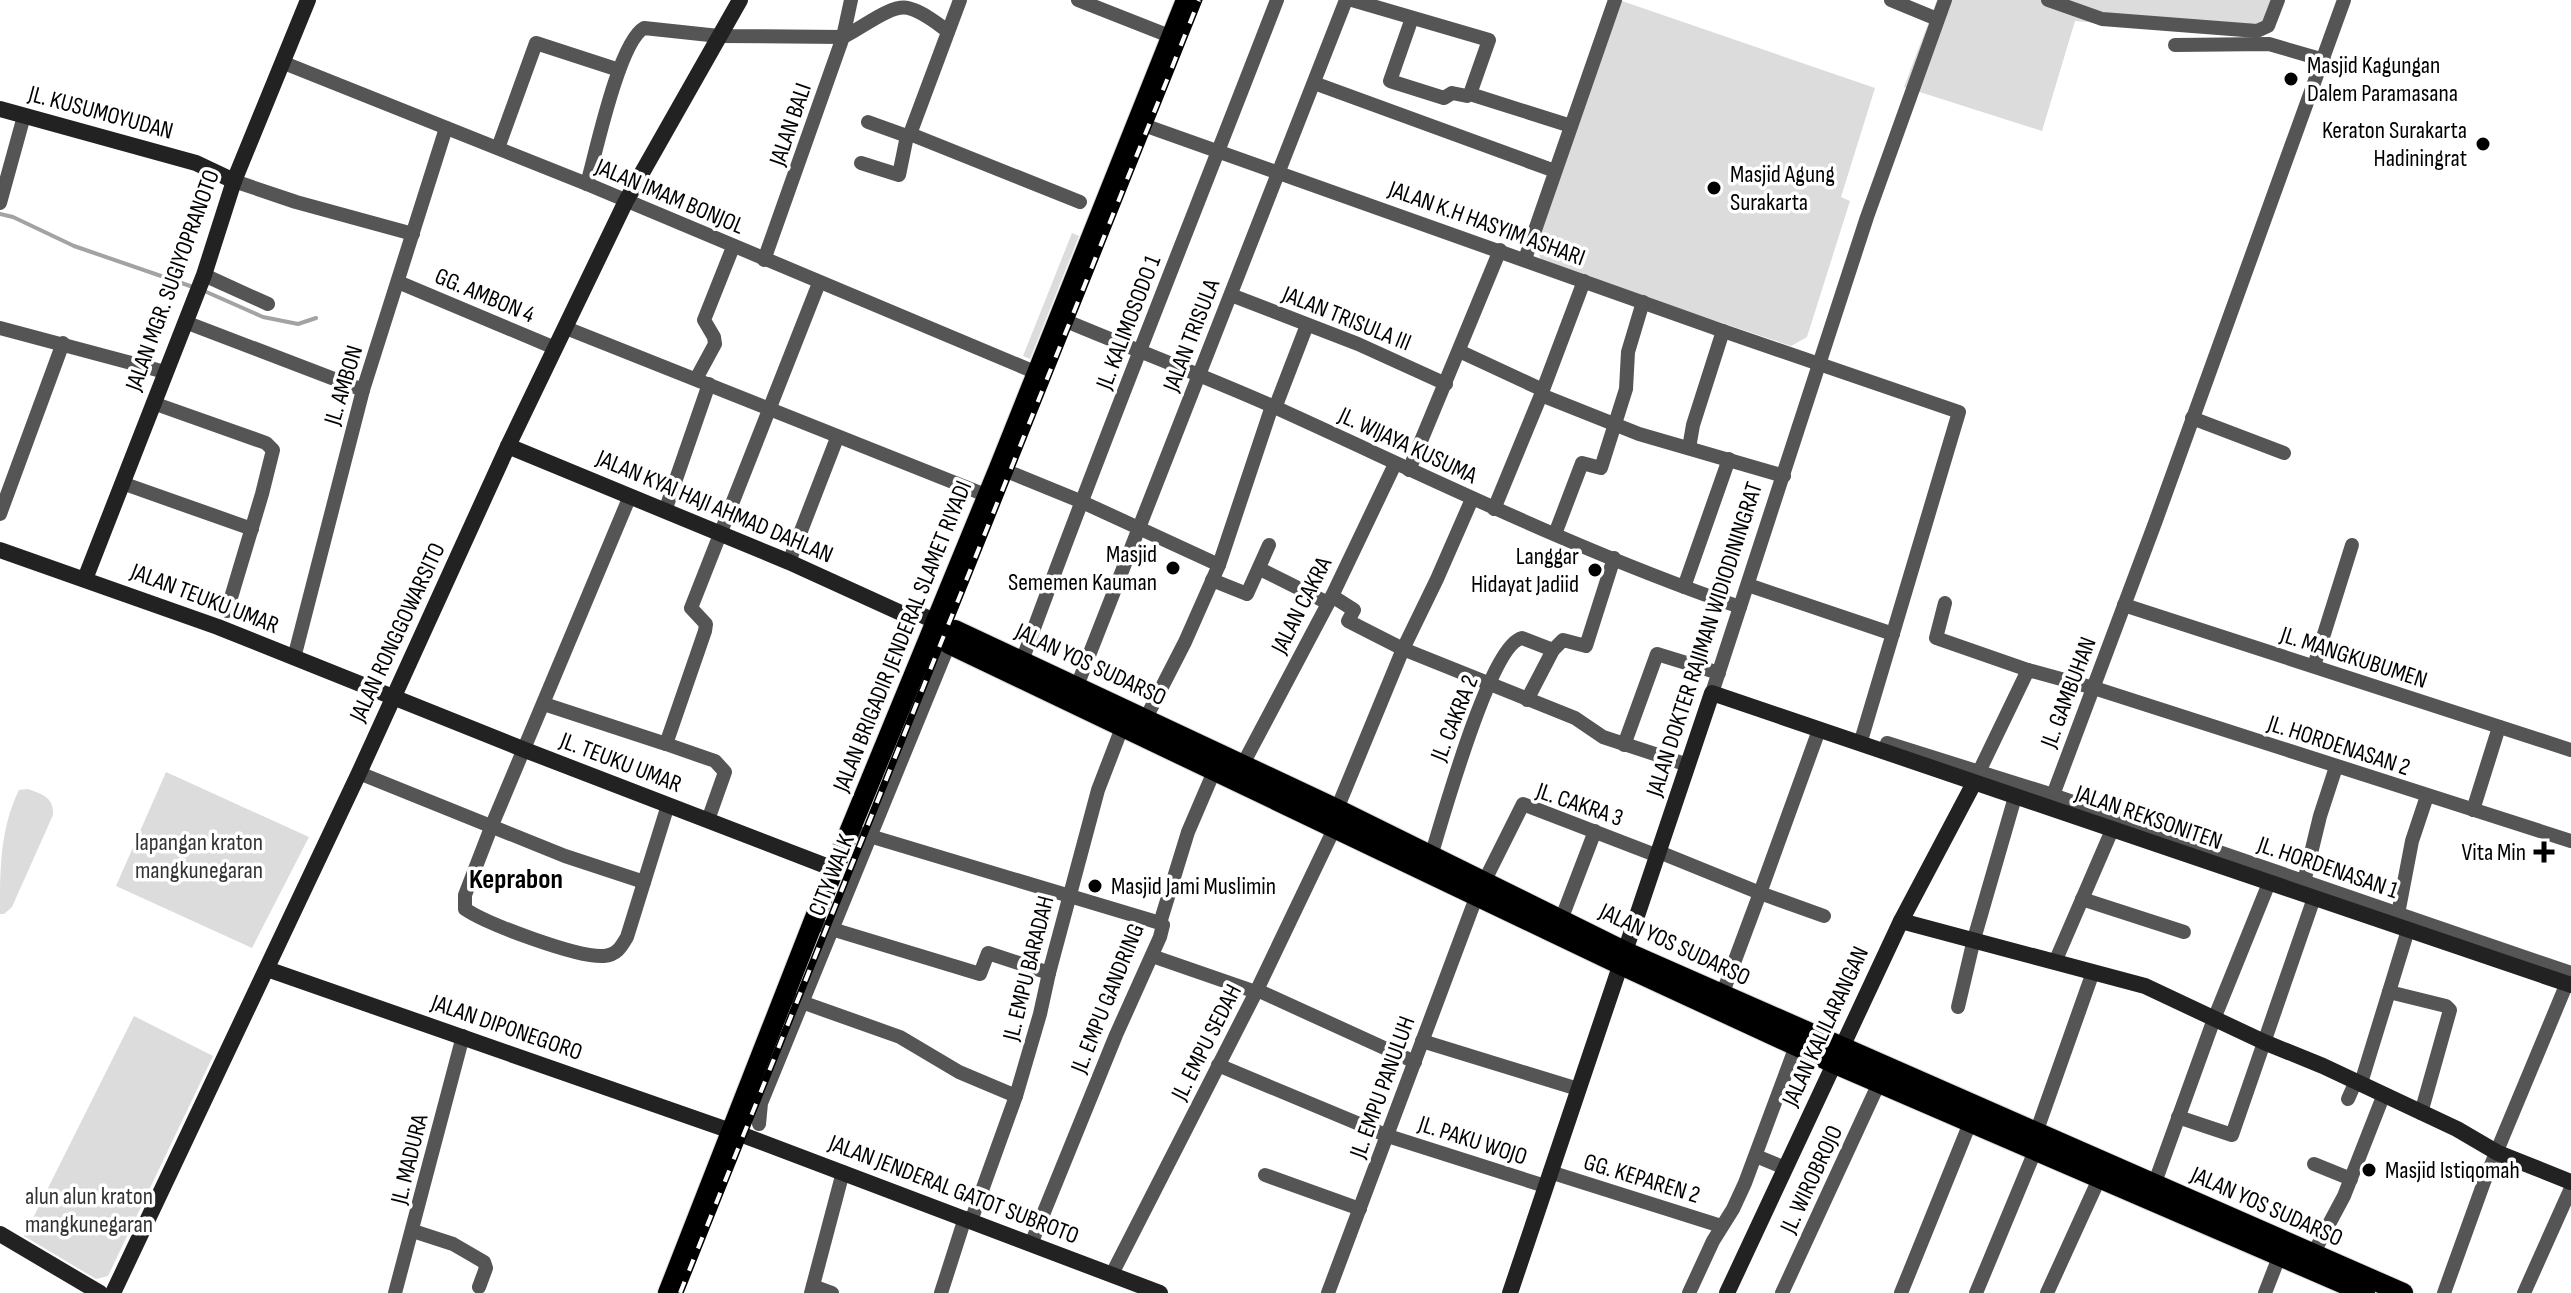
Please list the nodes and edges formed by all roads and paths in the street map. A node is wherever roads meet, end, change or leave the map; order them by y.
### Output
1 (308, 0) edge
2 (740, 0) edge
3 (851, 0) edge
4 (960, 0) edge
5 (1078, 0) edge
6 (1186, 0) edge
7 (1277, 0) edge
8 (1349, 0) edge
9 (1597, 0) edge
10 (1891, 0) edge
11 (1945, 0) edge
12 (2048, 0) edge
13 (2278, 0) edge
14 (2344, 0) edge
15 (1614, 3) edge
16 (1412, 18) junction
17 (1937, 19) junction
18 (948, 31) junction
19 (719, 36) junction
20 (843, 37) junction
21 (1172, 37) junction
22 (2175, 45) dead end
23 (2324, 60) junction
24 (284, 63) junction
25 (619, 70) junction
26 (1373, 79) dead end
27 (1390, 81) junction
28 (1314, 83) junction
29 (1470, 94) junction
30 (0, 109) edge
31 (24, 116) junction
32 (868, 122) dead end
33 (1138, 123) junction
34 (1571, 126) junction
35 (446, 128) junction
36 (908, 135) junction
37 (498, 148) junction
38 (1219, 151) junction
39 (861, 163) dead end
40 (1555, 171) junction
41 (1278, 173) junction
42 (234, 181) junction
43 (587, 184) junction
44 (626, 201) junction
45 (1080, 202) dead end
46 (0, 203) edge
47 (413, 234) junction
48 (733, 247) junction
49 (1500, 250) junction
50 (1525, 259) junction
51 (764, 260) junction
52 (401, 273) junction
53 (201, 280) junction
54 (1584, 281) junction
55 (819, 283) junction
56 (1231, 295) junction
57 (1643, 302) junction
58 (268, 304) dead end
59 (1059, 318) junction
60 (185, 322) junction
61 (1307, 325) junction
62 (0, 328) edge
63 (566, 328) junction
64 (1723, 331) junction
65 (63, 343) junction
66 (555, 348) junction
67 (1459, 351) junction
68 (1141, 352) junction
69 (1821, 365) junction
70 (165, 372) junction
71 (1037, 373) junction
72 (1199, 376) junction
73 (703, 382) junction
74 (1446, 384) junction
75 (363, 390) junction
76 (1542, 392) junction
77 (153, 403) junction
78 (1273, 407) junction
79 (769, 410) junction
80 (2192, 418) junction
81 (1615, 424) junction
82 (837, 438) junction
83 (508, 446) junction
84 (1689, 448) junction
85 (2284, 453) dead end
86 (1729, 459) junction
87 (1402, 467) junction
88 (999, 468) junction
89 (1784, 476) junction
90 (122, 483) junction
91 (630, 496) junction
92 (988, 496) junction
93 (1472, 499) junction
94 (1080, 501) junction
95 (1494, 509) junction
96 (665, 511) junction
97 (0, 514) edge
98 (1139, 528) junction
99 (252, 529) junction
100 (720, 534) junction
101 (1555, 534) junction
102 (1269, 545) dead end
103 (2352, 545) dead end
104 (0, 550) edge
105 (1614, 558) junction
106 (789, 562) junction
107 (1219, 565) junction
108 (1260, 569) junction
109 (85, 579) junction
110 (1212, 580) junction
111 (1748, 585) junction
112 (1684, 587) junction
113 (1330, 600) junction
114 (1945, 603) dead end
115 (2124, 605) junction
116 (1740, 607) junction
117 (227, 611) dead end
118 (933, 627) junction
119 (1893, 634) junction
120 (952, 637) junction
121 (1403, 649) junction
122 (1553, 650) junction
123 (294, 658) junction
124 (1022, 661) junction
125 (2314, 666) junction
126 (2028, 670) junction
127 (1719, 673) junction
128 (1490, 685) junction
129 (1077, 686) junction
130 (2094, 688) junction
131 (1712, 693) junction
132 (392, 697) junction
133 (1527, 700) junction
134 (544, 704) junction
135 (1146, 718) junction
136 (1123, 725) junction
137 (905, 726) junction
138 (2499, 727) junction
139 (1819, 730) junction
140 (1887, 743) dead end
141 (666, 744) junction
142 (1860, 744) junction
143 (1624, 745) junction
144 (525, 750) junction
145 (2571, 750) edge
146 (1243, 764) junction
147 (1688, 765) junction
148 (2336, 767) junction
149 (1215, 769) junction
150 (359, 773) junction
151 (1976, 778) junction
152 (2053, 795) junction
153 (2427, 796) junction
154 (2015, 797) junction
155 (668, 805) junction
156 (2473, 810) junction
157 (708, 820) junction
158 (1334, 821) junction
159 (492, 825) junction
160 (2112, 830) junction
161 (851, 831) junction
162 (1595, 831) junction
163 (871, 836) junction
164 (2571, 841) edge
165 (1659, 854) junction
166 (1431, 856) junction
167 (834, 869) junction
168 (644, 882) junction
169 (2304, 882) junction
170 (2269, 883) junction
171 (1480, 889) junction
172 (1760, 893) junction
173 (1069, 896) junction
174 (2314, 898) junction
175 (2082, 899) junction
176 (2398, 914) junction
177 (1824, 916) dead end
178 (1561, 920) junction
179 (1901, 921) junction
180 (1160, 923) junction
181 (823, 926) junction
182 (2408, 930) junction
183 (2184, 932) dead end
184 (1974, 939) junction
185 (1152, 956) junction
186 (1624, 958) junction
187 (2055, 962) junction
188 (267, 969) junction
189 (2093, 972) junction
190 (1049, 973) junction
191 (2570, 981) edge
192 (1257, 991) junction
193 (2389, 992) junction
194 (1722, 995) junction
195 (794, 999) junction
196 (1958, 1007) dead end
197 (2214, 1019) junction
198 (463, 1036) junction
199 (1422, 1041) junction
200 (2264, 1042) junction
201 (1796, 1046) junction
202 (1837, 1055) junction
203 (1415, 1062) junction
204 (1218, 1065) junction
205 (2358, 1082) junction
206 (1879, 1083) junction
207 (1578, 1089) junction
208 (2384, 1094) junction
209 (1016, 1096) junction
210 (2348, 1099) dead end
211 (2421, 1113) junction
212 (2178, 1117) junction
213 (1970, 1123) junction
214 (759, 1124) dead end
215 (731, 1132) junction
216 (1388, 1136) junction
217 (2035, 1142) junction
218 (2498, 1153) junction
219 (1756, 1156) junction
220 (2314, 1164) dead end
221 (1785, 1168) junction
222 (843, 1172) junction
223 (1265, 1175) dead end
224 (1548, 1179) junction
225 (2099, 1179) junction
226 (2351, 1179) junction
227 (2571, 1182) edge
228 (2154, 1185) junction
229 (2571, 1188) edge
230 (1360, 1209) junction
231 (968, 1219) junction
232 (1721, 1226) junction
233 (413, 1231) junction
234 (0, 1234) edge
235 (1031, 1244) junction
236 (2313, 1254) junction
237 (2279, 1257) junction
238 (1112, 1274) junction
239 (479, 1287) dead end
240 (2340, 1288) edge
241 (812, 1289) edge
242 (100, 1293) edge
243 (113, 1293) edge
244 (395, 1293) edge
245 (668, 1293) edge
246 (832, 1293) edge
247 (941, 1293) edge
248 (1160, 1293) edge
249 (1328, 1293) edge
250 (1510, 1293) edge
251 (1689, 1293) edge
252 (1727, 1293) edge
253 (1782, 1293) edge
254 (1901, 1293) edge
255 (1976, 1293) edge
256 (2047, 1293) edge
257 (2265, 1293) edge
258 (2365, 1293) edge
259 (2403, 1293) edge
260 (2444, 1293) edge
261 (2524, 1293) edge

1 - 24 main road, JALAN MGR. SUGIYOPRANOTO
2 - 19 main road, JALAN RONGGOWARSITO
3 - 20 street, JALAN BALI
4 - 18 street
5 - 21 street
6 - 21 main road, JALAN BRIGADIR JENDERAL SLAMET RIYADI
7 - 38 street, JL. KALIMOSODO 1
8 - 16 street
8 - 28 street, JALAN TRISULA
9 - 15 street
10 - 17 street
11 - 17 street, JALAN DOKTER RAJIMAN WIDIODININGRAT
12 - 13 street
14 - 23 street, JL. GAMBUHAN
15 - 34 street
16 - 27 street
16 - 29 street
17 - 69 street, JALAN DOKTER RAJIMAN WIDIODININGRAT
18 - 20 street
18 - 36 street
19 - 20 street
19 - 25 street
19 - 44 main road, JALAN RONGGOWARSITO
20 - 51 street, JALAN BALI
21 - 33 main road, JALAN BRIGADIR JENDERAL SLAMET RIYADI
22 - 23 street
23 - 80 street, JL. GAMBUHAN
24 - 35 street, JALAN IMAM BONJOL
24 - 42 main road, JALAN MGR. SUGIYOPRANOTO
25 - 37 street
25 - 43 street
26 - 27 street
27 - 29 street
28 - 40 street
28 - 41 street, JALAN TRISULA
29 - 34 street
30 - 31 main road, JL. KUSUMOYUDAN
31 - 42 main road, JL. KUSUMOYUDAN
31 - 46 street
32 - 36 street
33 - 38 street, JALAN K.H HASYIM ASHARI
33 - 59 main road, JALAN BRIGADIR JENDERAL SLAMET RIYADI
34 - 40 street
35 - 37 street, JALAN IMAM BONJOL
35 - 47 street, JL. AMBON
36 - 39 street
36 - 45 street
37 - 43 street, JALAN IMAM BONJOL
38 - 41 street, JALAN K.H HASYIM ASHARI
38 - 68 street, JL. KALIMOSODO 1
40 - 50 street
41 - 49 street, JALAN K.H HASYIM ASHARI
41 - 56 street, JALAN TRISULA
42 - 47 street
42 - 53 main road, JALAN MGR. SUGIYOPRANOTO
43 - 44 street, JALAN IMAM BONJOL
44 - 48 street, JALAN IMAM BONJOL
44 - 63 main road, JALAN RONGGOWARSITO
47 - 52 street, JL. AMBON
48 - 51 street, JALAN IMAM BONJOL
48 - 73 street
49 - 50 street, JALAN K.H HASYIM ASHARI
49 - 67 street, JALAN CAKRA
50 - 54 street, JALAN K.H HASYIM ASHARI
51 - 55 street, JALAN IMAM BONJOL
52 - 66 street, GG. AMBON 4
52 - 75 street, JL. AMBON
53 - 58 street
53 - 60 main road, JALAN MGR. SUGIYOPRANOTO
54 - 57 street, JALAN K.H HASYIM ASHARI
54 - 76 street
55 - 71 street, JALAN IMAM BONJOL
55 - 79 street
56 - 61 street, JALAN TRISULA III
56 - 72 street, JALAN TRISULA
57 - 64 street, JALAN K.H HASYIM ASHARI
57 - 81 street
59 - 68 street, JL. WIJAYA KUSUMA
59 - 71 main road, JALAN BRIGADIR JENDERAL SLAMET RIYADI
60 - 70 main road, JALAN MGR. SUGIYOPRANOTO
60 - 75 street
61 - 74 street, JALAN TRISULA III
61 - 78 street
62 - 65 street
63 - 66 main road, JALAN RONGGOWARSITO
63 - 73 street
64 - 69 street, JALAN K.H HASYIM ASHARI
64 - 84 street
65 - 70 street
65 - 97 street
66 - 83 main road, JALAN RONGGOWARSITO
67 - 74 street, JALAN CAKRA
67 - 76 street
68 - 72 street, JL. WIJAYA KUSUMA
68 - 94 street, JL. KALIMOSODO 1
69 - 89 street, JALAN DOKTER RAJIMAN WIDIODININGRAT
69 - 119 street, JALAN K.H HASYIM ASHARI
70 - 77 main road, JALAN MGR. SUGIYOPRANOTO
71 - 88 main road, JALAN BRIGADIR JENDERAL SLAMET RIYADI
72 - 78 street, JL. WIJAYA KUSUMA
72 - 98 street, JALAN TRISULA
73 - 79 street
73 - 96 street
74 - 87 street, JALAN CAKRA
75 - 123 street, JL. AMBON
76 - 81 street
76 - 95 street
77 - 90 main road, JALAN MGR. SUGIYOPRANOTO
77 - 99 street
78 - 87 street, JL. WIJAYA KUSUMA
78 - 107 street
79 - 82 street
79 - 100 street
80 - 85 street
80 - 115 street, JL. GAMBUHAN
81 - 84 street
81 - 101 street
82 - 92 street
82 - 106 street
83 - 91 main road, JALAN KYAI HAJI AHMAD DAHLAN
83 - 132 main road, JALAN RONGGOWARSITO
84 - 86 street
86 - 89 street
86 - 112 street
87 - 93 street, JL. WIJAYA KUSUMA
87 - 113 street, JALAN CAKRA
88 - 92 main road, JALAN BRIGADIR JENDERAL SLAMET RIYADI
88 - 94 street
89 - 111 street, JALAN DOKTER RAJIMAN WIDIODININGRAT
90 - 99 street
90 - 109 main road, JALAN MGR. SUGIYOPRANOTO
91 - 96 main road, JALAN KYAI HAJI AHMAD DAHLAN
91 - 134 street
92 - 118 main road, JALAN BRIGADIR JENDERAL SLAMET RIYADI
93 - 95 street, JL. WIJAYA KUSUMA
93 - 121 street, JL. EMPU SEDAH
94 - 98 street
94 - 124 street, JL. KALIMOSODO 1
95 - 101 street, JL. WIJAYA KUSUMA
96 - 100 main road, JALAN KYAI HAJI AHMAD DAHLAN
98 - 107 street
98 - 129 street, JALAN TRISULA
99 - 117 street
100 - 106 main road, JALAN KYAI HAJI AHMAD DAHLAN
100 - 141 street
101 - 105 street, JL. WIJAYA KUSUMA
102 - 108 street
103 - 125 street
104 - 109 main road, JALAN TEUKU UMAR
105 - 112 street, JL. WIJAYA KUSUMA
105 - 122 street
106 - 118 main road, JALAN KYAI HAJI AHMAD DAHLAN
107 - 110 street
108 - 110 street
108 - 113 street
109 - 123 main road, JALAN TEUKU UMAR
110 - 135 street
111 - 116 street, JALAN DOKTER RAJIMAN WIDIODININGRAT
111 - 119 street
112 - 116 street, JL. WIJAYA KUSUMA
113 - 121 street
113 - 146 street, JALAN CAKRA
114 - 126 street, JL. HORDENASAN 2
115 - 125 street, JL. MANGKUBUMEN
115 - 130 street, JL. GAMBUHAN
116 - 127 street, JALAN DOKTER RAJIMAN WIDIODININGRAT
118 - 120 main road, JALAN YOS SUDARSO
118 - 137 main road, JALAN BRIGADIR JENDERAL SLAMET RIYADI
119 - 142 street
120 - 124 main road, JALAN YOS SUDARSO
120 - 136 main road, JALAN YOS SUDARSO
120 - 137 street, CITY WALK
121 - 128 street
121 - 158 street, JL. EMPU SEDAH
122 - 128 street, JL. CAKRA 2
122 - 133 street
123 - 132 main road, JALAN TEUKU UMAR
124 - 129 main road, JALAN YOS SUDARSO
125 - 138 street, JL. MANGKUBUMEN
126 - 130 street, JL. HORDENASAN 2
126 - 151 street
127 - 131 street, JALAN DOKTER RAJIMAN WIDIODININGRAT
127 - 143 street
128 - 133 street
128 - 166 street, JL. CAKRA 2
129 - 135 main road, JALAN YOS SUDARSO
130 - 148 street, JL. HORDENASAN 2
130 - 152 street, JL. GAMBUHAN
131 - 139 main road, JALAN REKSONITEN
131 - 147 main road, JALAN DOKTER RAJIMAN WIDIODININGRAT
132 - 144 main road, JL. TEUKU UMAR
132 - 150 main road, JALAN RONGGOWARSITO
133 - 143 street
134 - 141 street
134 - 144 street
135 - 146 main road, JALAN YOS SUDARSO
136 - 149 main road, JALAN YOS SUDARSO
136 - 173 street, JL. EMPU BARADAH
137 - 161 main road, JALAN BRIGADIR JENDERAL SLAMET RIYADI
137 - 163 street, CITY WALK
138 - 145 street, JL. MANGKUBUMEN
138 - 156 street
139 - 142 main road, JALAN REKSONITEN
139 - 172 street
140 - 151 street, JL. HORDENASAN 1
141 - 157 street
142 - 151 main road, JALAN REKSONITEN
143 - 147 street
144 - 155 main road, JL. TEUKU UMAR
144 - 159 street
146 - 158 main road, JALAN YOS SUDARSO
147 - 165 main road, JALAN DOKTER RAJIMAN WIDIODININGRAT
148 - 153 street, JL. HORDENASAN 2
148 - 169 street
149 - 158 main road, JALAN YOS SUDARSO
149 - 180 street, JL. EMPU GANDRING
150 - 159 street
150 - 188 main road, JALAN RONGGOWARSITO
151 - 152 street, JL. HORDENASAN 1
151 - 154 main road, JALAN REKSONITEN
151 - 179 main road, JALAN KALILARANGAN
152 - 169 street, JL. HORDENASAN 1
153 - 156 street, JL. HORDENASAN 2
153 - 176 street
154 - 160 main road, JALAN REKSONITEN
154 - 184 street
155 - 157 main road, JL. TEUKU UMAR
155 - 168 street
156 - 164 street, JL. HORDENASAN 2
157 - 167 main road, JL. TEUKU UMAR
158 - 166 main road, JALAN YOS SUDARSO
158 - 171 main road, JALAN YOS SUDARSO
158 - 192 street, JL. EMPU SEDAH
159 - 168 street
159 - 168 street
160 - 170 main road, JALAN REKSONITEN
160 - 175 street
161 - 163 street
161 - 167 main road, JALAN BRIGADIR JENDERAL SLAMET RIYADI
162 - 165 street, JL. CAKRA 3
162 - 171 street, JL. CAKRA 3
162 - 178 street
163 - 173 street
163 - 181 street, CITY WALK
165 - 172 street, JL. CAKRA 3
165 - 186 main road, JALAN DOKTER RAJIMAN WIDIODININGRAT
166 - 171 main road, JALAN YOS SUDARSO
167 - 181 main road, JALAN BRIGADIR JENDERAL SLAMET RIYADI
169 - 176 street, JL. HORDENASAN 1
170 - 174 main road, JALAN REKSONITEN
170 - 197 street
171 - 178 main road, JALAN YOS SUDARSO
171 - 186 main road, JALAN YOS SUDARSO
171 - 199 street, JL. EMPU PANULUH
172 - 177 street, JL. CAKRA 3
172 - 194 street
173 - 180 street
173 - 190 street, JL. EMPU BARADAH
174 - 182 main road, JALAN REKSONITEN
174 - 200 street
175 - 183 street
175 - 187 street
176 - 191 street, JL. HORDENASAN 1
178 - 186 main road, JALAN YOS SUDARSO
179 - 184 main road
179 - 202 main road, JALAN KALILARANGAN
180 - 185 street, JL. EMPU GANDRING
181 - 190 street
181 - 195 main road, JALAN BRIGADIR JENDERAL SLAMET RIYADI
182 - 191 main road, JALAN REKSONITEN
182 - 193 street
184 - 187 main road
184 - 196 street
185 - 192 street
185 - 235 street, JL. EMPU GANDRING
186 - 194 main road, JALAN YOS SUDARSO
186 - 201 main road, JALAN YOS SUDARSO
186 - 207 main road, JALAN DOKTER RAJIMAN WIDIODININGRAT
187 - 189 main road
188 - 198 main road, JALAN DIPONEGORO
188 - 243 main road, JALAN RONGGOWARSITO
189 - 197 main road
189 - 217 street
190 - 209 street, JL. EMPU BARADAH
191 - 218 street
192 - 203 street
192 - 204 street, JL. EMPU SEDAH
193 - 205 street
193 - 211 street
194 - 202 main road, JALAN YOS SUDARSO
195 - 209 street
195 - 214 street
195 - 215 main road, JALAN BRIGADIR JENDERAL SLAMET RIYADI
197 - 200 main road
197 - 212 street
198 - 215 main road, JALAN DIPONEGORO
198 - 233 street, JL. MADURA
199 - 203 street, JL. EMPU PANULUH
199 - 207 street
200 - 205 main road
200 - 212 street
201 - 202 main road, JALAN YOS SUDARSO
201 - 219 street
202 - 206 main road, JALAN YOS SUDARSO
202 - 217 main road, JALAN YOS SUDARSO
202 - 221 main road, JALAN KALILARANGAN
203 - 216 street, JL. EMPU PANULUH
204 - 216 street, JL. PAKU WOJO
204 - 238 street, JL. EMPU SEDAH
205 - 208 main road
205 - 210 street
206 - 213 main road, JALAN YOS SUDARSO
206 - 253 street, JL. WIROBROJO
207 - 224 main road, JALAN DOKTER RAJIMAN WIDIODININGRAT
208 - 211 main road
208 - 226 street
209 - 231 street, JL. EMPU BARADAH
211 - 218 main road
212 - 228 street
213 - 217 main road, JALAN YOS SUDARSO
213 - 254 street
215 - 222 main road, JALAN JENDERAL GATOT SUBROTO
215 - 245 main road, JALAN BRIGADIR JENDERAL SLAMET RIYADI
216 - 224 street, JL. PAKU WOJO
216 - 230 street, JL. EMPU PANULUH
217 - 225 main road, JALAN YOS SUDARSO
217 - 228 main road, JALAN YOS SUDARSO
217 - 255 street
218 - 227 main road
218 - 260 street
219 - 221 street
219 - 232 street
220 - 226 street
221 - 252 main road, JALAN KALILARANGAN
222 - 231 main road, JALAN JENDERAL GATOT SUBROTO
222 - 241 street
223 - 230 street
224 - 232 street, GG. KEPAREN 2
224 - 250 main road, JALAN DOKTER RAJIMAN WIDIODININGRAT
225 - 237 main road, JALAN YOS SUDARSO
225 - 256 street
226 - 236 street
228 - 236 main road, JALAN YOS SUDARSO
229 - 261 street
230 - 249 street, JL. EMPU PANULUH
231 - 235 main road, JALAN JENDERAL GATOT SUBROTO
231 - 247 street, JL. EMPU BARADAH
232 - 251 street
233 - 239 street
233 - 244 street, JL. MADURA
234 - 242 main road
235 - 238 main road, JALAN JENDERAL GATOT SUBROTO
236 - 259 main road, JALAN YOS SUDARSO
237 - 240 main road, JALAN YOS SUDARSO
237 - 257 street
238 - 248 main road, JALAN JENDERAL GATOT SUBROTO
240 - 258 main road, JALAN YOS SUDARSO
241 - 246 street

